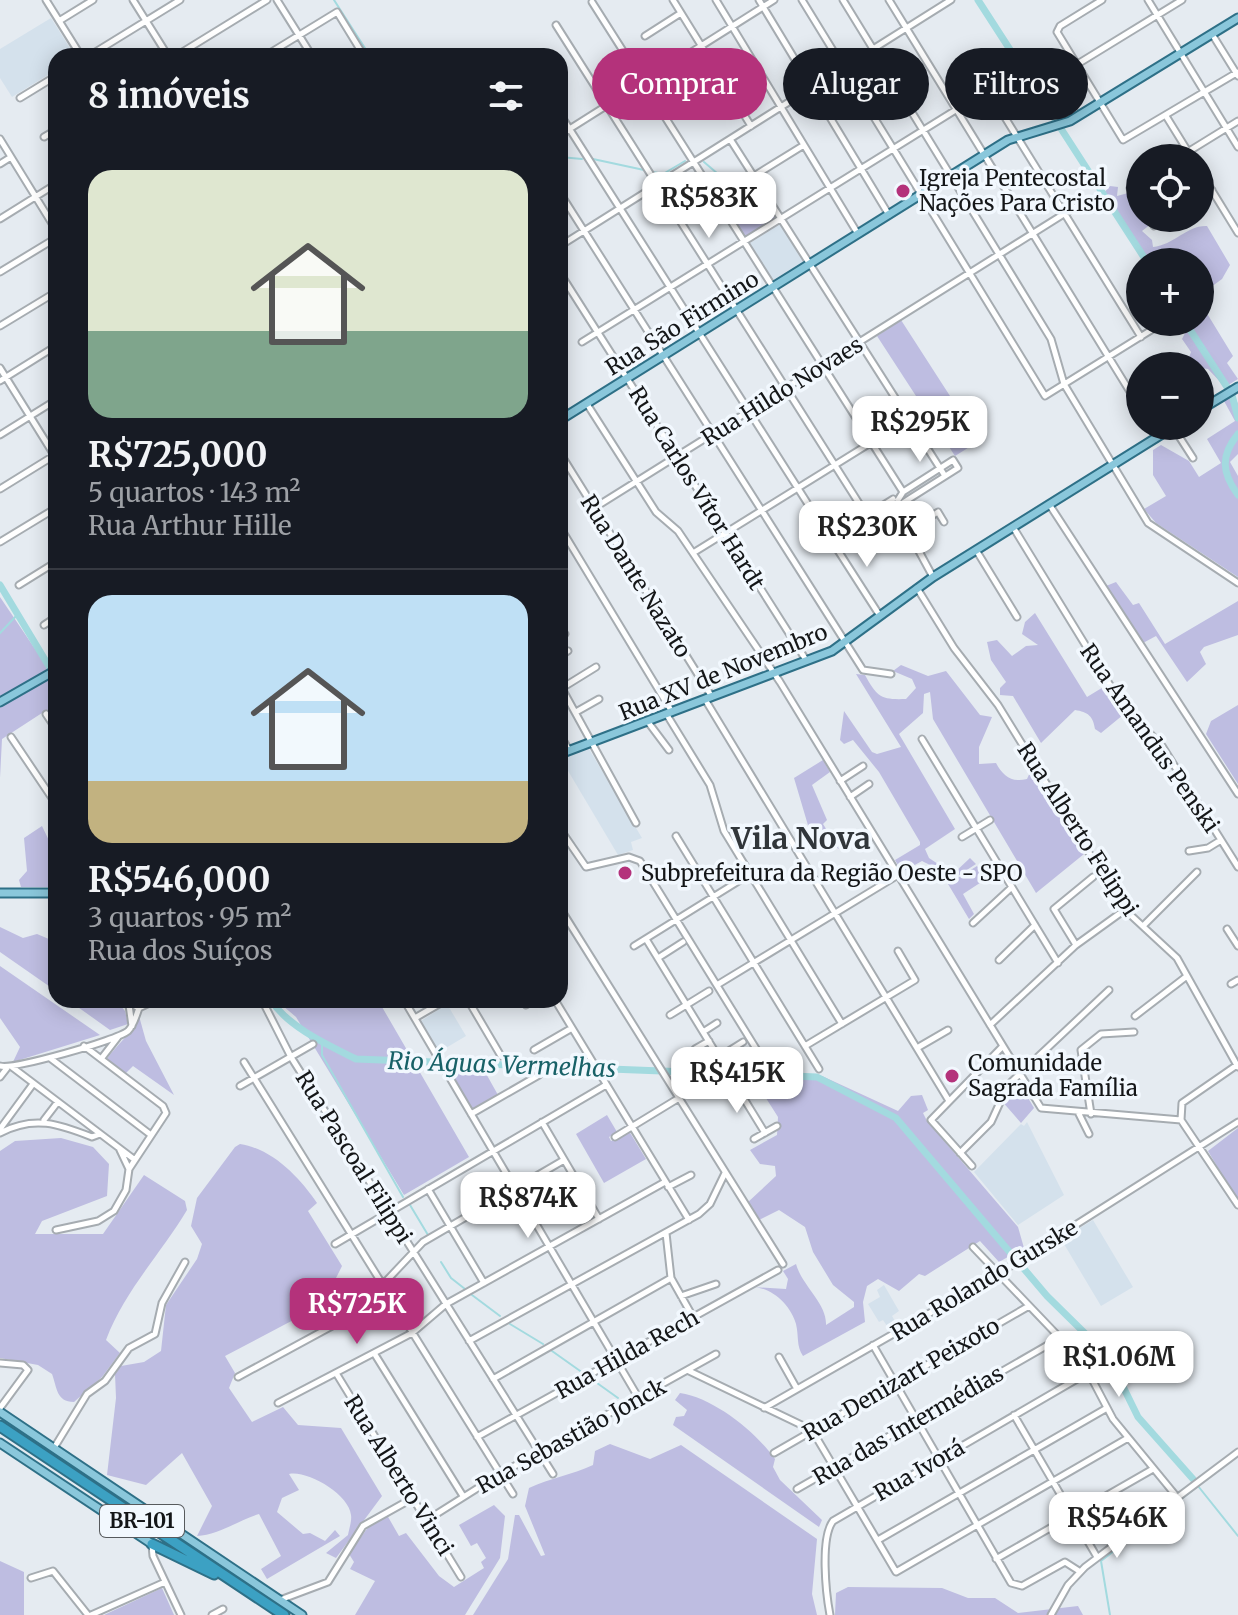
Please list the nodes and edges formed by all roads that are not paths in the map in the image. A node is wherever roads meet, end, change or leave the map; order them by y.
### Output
1 (46, 0) edge
2 (93, 0) edge
3 (133, 0) edge
4 (180, 0) edge
5 (267, 0) edge
6 (277, 0) edge
7 (673, 0) edge
8 (716, 0) edge
9 (759, 0) edge
10 (774, 0) edge
11 (802, 0) edge
12 (843, 0) edge
13 (889, 0) edge
14 (933, 0) edge
15 (951, 0) edge
16 (1102, 0) edge
17 (1148, 0) edge
18 (1182, 0) edge
19 (592, 2) dead end
20 (763, 7) junction
21 (938, 9) junction
22 (681, 13) junction
23 (1157, 15) junction
24 (1238, 18) edge
25 (59, 21) junction
26 (146, 21) junction
27 (556, 25) dead end
28 (732, 27) junction
29 (906, 28) junction
30 (1212, 34) junction
31 (299, 35) junction
32 (645, 36) dead end
33 (701, 46) junction
34 (76, 48) edge
35 (102, 48) edge
36 (163, 48) edge
37 (189, 48) edge
38 (278, 48) edge
39 (307, 48) edge
40 (359, 48) edge
41 (621, 48) edge
42 (698, 48) edge
43 (788, 48) edge
44 (831, 48) edge
45 (872, 48) edge
46 (875, 48) edge
47 (1067, 48) edge
48 (1180, 53) junction
49 (1088, 58) edge
50 (1237, 73) edge
51 (48, 81) edge
52 (592, 81) edge
53 (1088, 84) edge
54 (945, 91) edge
55 (1205, 93) junction
56 (20, 98) dead end
57 (1100, 103) junction
58 (781, 107) junction
59 (592, 114) edge
60 (945, 116) edge
61 (1166, 116) junction
62 (616, 120) edge
63 (666, 120) edge
64 (747, 120) edge
65 (832, 120) edge
66 (875, 120) edge
67 (917, 120) edge
68 (963, 120) edge
69 (1006, 120) edge
70 (1238, 121) edge
71 (751, 126) junction
72 (1226, 128) junction
73 (569, 129) joint
74 (923, 130) junction
75 (48, 135) edge
76 (1016, 136) junction
77 (44, 137) dead end
78 (0, 139) edge
79 (730, 139) junction
80 (1183, 144) edge
81 (1205, 144) edge
82 (804, 145) junction
83 (1238, 147) edge
84 (893, 149) junction
85 (984, 155) junction
86 (11, 157) junction
87 (693, 162) junction
88 (0, 164) edge
89 (861, 168) junction
90 (754, 176) junction
91 (951, 176) junction
92 (657, 185) junction
93 (830, 188) junction
94 (48, 189) edge
95 (1214, 193) edge
96 (921, 195) junction
97 (36, 197) junction
98 (1083, 202) dead end
99 (568, 206) edge
100 (620, 208) junction
101 (1065, 214) junction
102 (889, 215) junction
103 (48, 217) edge
104 (782, 218) junction
105 (0, 219) edge
106 (1237, 228) edge
107 (584, 231) junction
108 (858, 234) junction
109 (1033, 234) junction
110 (568, 241) edge
111 (744, 241) junction
112 (48, 243) edge
113 (999, 255) junction
114 (707, 264) junction
115 (811, 264) junction
116 (0, 272) edge
117 (970, 273) junction
118 (568, 285) edge
119 (670, 287) junction
120 (773, 288) junction
121 (48, 297) edge
122 (634, 310) junction
123 (737, 311) junction
124 (0, 326) edge
125 (598, 332) junction
126 (700, 334) junction
127 (1141, 337) joint
128 (582, 342) dead end
129 (860, 342) junction
130 (48, 351) edge
131 (664, 356) junction
132 (1108, 357) junction
133 (823, 365) junction
134 (0, 368) edge
135 (3, 379) edge
136 (627, 379) junction
137 (1064, 384) junction
138 (1126, 386) edge
139 (1238, 387) edge
140 (786, 388) junction
141 (1214, 402) edge
142 (587, 404) junction
143 (48, 405) edge
144 (749, 411) junction
145 (922, 411) dead end
146 (30, 416) junction
147 (568, 416) edge
148 (909, 419) junction
149 (713, 434) junction
150 (0, 435) edge
151 (1152, 440) edge
152 (1182, 440) edge
153 (871, 442) junction
154 (48, 445) edge
155 (677, 457) junction
156 (1193, 458) dead end
157 (48, 460) edge
158 (834, 465) junction
159 (1113, 465) junction
160 (568, 466) edge
161 (941, 469) junction
162 (945, 476) junction
163 (637, 482) junction
164 (798, 488) junction
165 (0, 489) edge
166 (903, 492) junction
167 (896, 503) junction
168 (1049, 504) junction
169 (594, 508) junction
170 (762, 510) junction
171 (48, 513) edge
172 (867, 516) junction
173 (944, 522) dead end
174 (820, 523) dead end
175 (1013, 527) junction
176 (844, 530) dead end
177 (906, 532) junction
178 (725, 533) junction
179 (830, 538) dead end
180 (568, 541) edge
181 (0, 542) edge
182 (976, 550) junction
183 (693, 553) junction
184 (48, 567) edge
185 (933, 577) junction
186 (1238, 583) edge
187 (19, 585) dead end
188 (917, 588) junction
189 (880, 616) junction
190 (1017, 617) dead end
191 (48, 622) edge
192 (44, 625) dead end
193 (845, 642) junction
194 (808, 662) junction
195 (596, 667) dead end
196 (891, 674) dead end
197 (48, 675) edge
198 (773, 676) junction
199 (568, 683) edge
200 (568, 699) edge
201 (599, 699) dead end
202 (709, 699) junction
203 (0, 702) edge
204 (576, 712) junction
205 (46, 714) dead end
206 (670, 714) junction
207 (48, 717) edge
208 (648, 722) junction
209 (11, 737) dead end
210 (922, 739) dead end
211 (591, 743) junction
212 (568, 748) edge
213 (669, 750) dead end
214 (570, 751) joint
215 (863, 766) dead end
216 (840, 781) junction
217 (869, 784) dead end
218 (48, 792) edge
219 (1238, 794) edge
220 (850, 797) junction
221 (990, 820) dead end
222 (636, 823) dead end
223 (976, 828) junction
224 (676, 836) dead end
225 (962, 837) dead end
226 (1221, 840) junction
227 (568, 842) edge
228 (1189, 851) dead end
229 (1238, 867) edge
230 (1197, 872) dead end
231 (750, 874) junction
232 (898, 875) junction
233 (1093, 877) dead end
234 (1012, 887) junction
235 (0, 893) edge
236 (48, 893) edge
237 (714, 897) junction
238 (835, 913) junction
239 (1119, 914) dead end
240 (677, 920) junction
241 (568, 921) edge
242 (973, 923) dead end
243 (1035, 925) junction
244 (1143, 926) junction
245 (1227, 929) dead end
246 (646, 939) junction
247 (791, 940) junction
248 (683, 942) dead end
249 (634, 946) dead end
250 (1076, 946) junction
251 (1238, 946) edge
252 (898, 951) dead end
253 (658, 958) junction
254 (999, 960) dead end
255 (754, 963) junction
256 (1058, 963) junction
257 (1187, 976) junction
258 (1238, 980) edge
259 (1231, 984) dead end
260 (717, 985) junction
261 (1109, 990) dead end
262 (709, 991) dead end
263 (886, 997) junction
264 (687, 1005) junction
265 (127, 1008) edge
266 (139, 1008) edge
267 (267, 1008) edge
268 (409, 1008) edge
269 (432, 1008) edge
270 (473, 1008) edge
271 (560, 1008) edge
272 (670, 1015) dead end
273 (1135, 1016) dead end
274 (415, 1018) junction
275 (717, 1023) dead end
276 (842, 1024) junction
277 (990, 1025) junction
278 (132, 1027) junction
279 (572, 1028) junction
280 (948, 1030) dead end
281 (703, 1032) junction
282 (1134, 1032) dead end
283 (118, 1036) junction
284 (709, 1041) junction
285 (743, 1042) dead end
286 (313, 1044) dead end
287 (84, 1046) junction
288 (805, 1046) junction
289 (1003, 1046) junction
290 (917, 1048) junction
291 (695, 1049) dead end
292 (534, 1050) dead end
293 (501, 1056) dead end
294 (49, 1057) junction
295 (291, 1057) junction
296 (719, 1057) junction
297 (101, 1059) junction
298 (244, 1062) dead end
299 (1237, 1066) edge
300 (6, 1067) edge
301 (768, 1068) dead end
302 (819, 1069) dead end
303 (1019, 1073) junction
304 (539, 1075) dead end
305 (0, 1077) edge
306 (254, 1078) junction
307 (33, 1084) junction
308 (606, 1085) junction
309 (240, 1086) dead end
310 (679, 1098) junction
311 (949, 1101) junction
312 (58, 1102) junction
313 (1078, 1113) junction
314 (471, 1114) junction
315 (1091, 1114) junction
316 (7, 1120) junction
317 (1181, 1120) junction
318 (44, 1121) junction
319 (542, 1122) junction
320 (1238, 1122) edge
321 (14, 1126) junction
322 (777, 1126) dead end
323 (632, 1127) junction
324 (0, 1131) edge
325 (765, 1133) junction
326 (100, 1134) junction
327 (1089, 1134) dead end
328 (151, 1135) junction
329 (615, 1137) dead end
330 (754, 1139) dead end
331 (1201, 1146) junction
332 (119, 1149) junction
333 (493, 1151) junction
334 (960, 1153) junction
335 (135, 1160) junction
336 (564, 1160) junction
337 (972, 1166) dead end
338 (129, 1169) junction
339 (726, 1172) junction
340 (691, 1175) dead end
341 (667, 1184) junction
342 (428, 1189) junction
343 (515, 1189) junction
344 (1238, 1205) edge
345 (388, 1212) junction
346 (599, 1219) junction
347 (689, 1220) junction
348 (450, 1226) junction
349 (56, 1230) dead end
350 (666, 1233) junction
351 (350, 1235) junction
352 (335, 1244) dead end
353 (549, 1247) junction
354 (973, 1247) dead end
355 (413, 1252) junction
356 (185, 1262) dead end
357 (783, 1264) dead end
358 (778, 1270) dead end
359 (998, 1274) junction
360 (671, 1278) junction
361 (484, 1283) junction
362 (571, 1284) junction
363 (716, 1284) dead end
364 (383, 1287) junction
365 (681, 1296) junction
366 (446, 1304) junction
367 (1029, 1306) junction
368 (693, 1317) junction
369 (594, 1322) junction
370 (412, 1333) junction
371 (1060, 1338) junction
372 (469, 1341) junction
373 (873, 1345) junction
374 (374, 1353) junction
375 (716, 1354) dead end
376 (779, 1357) dead end
377 (616, 1360) junction
378 (0, 1363) edge
379 (687, 1370) junction
380 (1089, 1372) junction
381 (336, 1373) junction
382 (238, 1377) dead end
383 (493, 1379) junction
384 (895, 1383) junction
385 (797, 1389) junction
386 (638, 1397) junction
387 (278, 1403) dead end
388 (763, 1408) junction
389 (1107, 1408) junction
390 (0, 1410) edge
391 (1014, 1415) junction
392 (516, 1416) junction
393 (916, 1420) junction
394 (0, 1426) edge
395 (812, 1430) junction
396 (0, 1433) edge
397 (477, 1437) junction
398 (1128, 1438) junction
399 (0, 1443) edge
400 (54, 1448) junction
401 (1034, 1450) junction
402 (1238, 1452) edge
403 (539, 1453) junction
404 (774, 1453) dead end
405 (938, 1459) junction
406 (836, 1467) junction
407 (1153, 1469) junction
408 (500, 1474) junction
409 (553, 1474) dead end
410 (1053, 1482) junction
411 (797, 1489) dead end
412 (513, 1494) dead end
413 (958, 1494) junction
414 (463, 1496) junction
415 (1177, 1497) junction
416 (413, 1498) junction
417 (858, 1505) junction
418 (1072, 1515) junction
419 (427, 1520) junction
420 (977, 1526) junction
421 (878, 1540) junction
422 (152, 1544) junction
423 (1097, 1557) junction
424 (996, 1559) junction
425 (1079, 1571) junction
426 (214, 1574) junction
427 (461, 1577) dead end
428 (31, 1578) dead end
429 (165, 1582) junction
430 (279, 1600) junction
431 (223, 1609) dead end
432 (90, 1615) edge
433 (181, 1615) edge
434 (212, 1615) edge
435 (274, 1615) edge
436 (284, 1615) edge
437 (302, 1615) edge
438 (830, 1615) edge
439 (1051, 1615) edge

1 - 25 street
2 - 25 street
3 - 26 street
4 - 26 street
5 - 37 street
6 - 31 street
7 - 22 street
8 - 28 street
9 - 20 street
10 - 20 street
11 - 44 street
12 - 45 street
13 - 29 street
14 - 21 street
15 - 21 street
16 - 47 street
17 - 23 street
18 - 23 street
19 - 41 street
20 - 28 street
20 - 43 street
21 - 29 street
22 - 32 street
22 - 33 street
23 - 48 street
23 - 49 street
24 - 30 main road, Rua São Firmino
25 - 34 street
26 - 35 street
26 - 36 street
27 - 52 street
28 - 33 street
28 - 58 street
29 - 46 street
29 - 54 street
30 - 48 main road, Rua São Firmino
30 - 50 street
31 - 38 street
31 - 39 street
31 - 40 street
33 - 42 street
48 - 55 street
48 - 57 main road, Rua São Firmino
50 - 55 street
51 - 56 street
53 - 57 street
55 - 61 street
55 - 72 street
57 - 61 street
57 - 76 main road, Rua São Firmino
58 - 71 street
58 - 82 street
59 - 73 street
60 - 74 street
61 - 80 street
62 - 92 street
63 - 87 street
64 - 71 street
65 - 89 street
66 - 84 street
67 - 74 street
68 - 85 street
69 - 76 street
70 - 72 street
71 - 79 street
72 - 81 street
72 - 83 street
73 - 100 street
74 - 84 street
74 - 91 street
75 - 77 street
76 - 85 main road, Rua São Firmino
76 - 101 street
78 - 86 street
79 - 87 street
79 - 90 street
82 - 90 street
82 - 93 street
84 - 89 street
84 - 96 street
85 - 91 main road, Rua São Firmino
85 - 109 street
86 - 88 street
86 - 97 street
87 - 92 street
87 - 111 street
89 - 93 street
89 - 102 street
90 - 104 street
91 - 96 main road, Rua São Firmino
91 - 113 street
92 - 100 street
92 - 114 street
93 - 104 street
93 - 108 street
94 - 97 street
95 - 106 street
96 - 102 main road, Rua São Firmino
96 - 117 street
97 - 103 street
97 - 105 street
98 - 101 street, Rua Hildo Novaes
99 - 107 street
100 - 107 street
100 - 119 street
101 - 109 street, Rua Hildo Novaes
101 - 127 street
102 - 108 main road, Rua São Firmino
104 - 111 street
104 - 115 street
107 - 110 street
107 - 122 street
108 - 115 main road, Rua São Firmino
109 - 113 street, Rua Hildo Novaes
109 - 132 street
111 - 114 street
111 - 120 street
112 - 116 street
113 - 117 street, Rua Hildo Novaes
113 - 137 street
114 - 119 street
114 - 123 street
115 - 120 main road, Rua São Firmino
115 - 129 street
117 - 129 street, Rua Hildo Novaes
117 - 137 street
118 - 125 street, Rua Carlos Vítor Hardt
119 - 122 street
119 - 126 street
120 - 123 main road, Rua São Firmino
120 - 133 street
121 - 124 street
122 - 125 street
122 - 131 street
123 - 126 main road, Rua São Firmino
123 - 140 street
125 - 128 street
125 - 136 street, Rua Carlos Vítor Hardt
126 - 131 main road, Rua São Firmino
126 - 144 street
127 - 132 street
129 - 133 street, Rua Hildo Novaes
129 - 148 street
130 - 135 street
131 - 136 main road, Rua São Firmino
131 - 149 street
132 - 137 street
132 - 138 street
133 - 140 street, Rua Hildo Novaes
133 - 153 street
134 - 135 street
135 - 146 street
136 - 142 main road, Rua São Firmino
136 - 155 street, Rua Carlos Vítor Hardt
137 - 159 street
139 - 141 main road
140 - 144 street, Rua Hildo Novaes
140 - 158 street
142 - 147 main road, Rua São Firmino
142 - 163 street
143 - 146 street
144 - 149 street, Rua Hildo Novaes
144 - 164 street
145 - 148 street
146 - 150 street
146 - 154 street
148 - 153 street
148 - 161 street
149 - 155 street, Rua Hildo Novaes
149 - 170 street
151 - 159 main road, Rua XV de Novembro
152 - 156 street
153 - 158 street
153 - 166 street
155 - 163 street, Rua Hildo Novaes
155 - 178 street, Rua Carlos Vítor Hardt
157 - 165 street
158 - 164 street
158 - 172 street
159 - 168 main road, Rua XV de Novembro
159 - 186 street
160 - 169 street, Rua Dante Nazato
161 - 162 street
161 - 162 street
161 - 166 street
162 - 167 street
163 - 169 street, Rua Hildo Novaes
163 - 183 street
164 - 170 street
164 - 174 street
166 - 167 street
167 - 172 street
167 - 177 street
168 - 175 main road, Rua XV de Novembro
168 - 219 street
169 - 202 street, Rua Dante Nazato
170 - 178 street
170 - 193 street
171 - 181 street
172 - 176 street
173 - 177 street
175 - 182 main road, Rua XV de Novembro
175 - 226 street, Rua Amandus Penski
177 - 185 street
178 - 183 street
178 - 194 street, Rua Carlos Vítor Hardt
179 - 189 street
180 - 206 street
182 - 185 main road, Rua XV de Novembro
182 - 190 street
183 - 198 street
184 - 187 street
185 - 188 main road, Rua XV de Novembro
188 - 189 main road, Rua XV de Novembro
188 - 244 street, Rua Alberto Felippi
189 - 193 main road, Rua XV de Novembro
191 - 192 street
193 - 194 main road, Rua XV de Novembro
193 - 196 street
194 - 198 main road, Rua XV de Novembro
195 - 199 street
197 - 203 main road
198 - 202 main road, Rua XV de Novembro
198 - 216 street
200 - 204 street
201 - 204 street
202 - 206 main road, Rua XV de Novembro
202 - 238 street, Rua Dante Nazato
204 - 211 street
205 - 207 street
206 - 208 main road, Rua XV de Novembro
206 - 231 street
208 - 211 main road, Rua XV de Novembro
208 - 213 street
209 - 218 street
210 - 223 street
211 - 214 main road, Rua XV de Novembro
211 - 222 street
212 - 214 street
215 - 216 street
216 - 220 street
217 - 220 street
220 - 232 street
221 - 223 street
223 - 225 street
223 - 234 street
224 - 237 street
226 - 228 street
226 - 229 street, Rua Amandus Penski
227 - 240 street
230 - 244 street
231 - 237 street
231 - 247 street
232 - 238 street
232 - 277 street
233 - 250 street
234 - 242 street
234 - 243 street
235 - 236 main road
237 - 240 street
237 - 255 street
238 - 247 street
238 - 263 street, Rua Dante Nazato
239 - 250 street
240 - 246 street
240 - 260 street
241 - 310 street
243 - 254 street
243 - 256 street
244 - 257 street, Rua Alberto Felippi
245 - 251 street
246 - 249 street
246 - 253 street
247 - 255 street
247 - 276 street
248 - 253 street
250 - 256 street
252 - 263 street
253 - 264 street
255 - 260 street
255 - 288 street
256 - 277 street
257 - 273 street
257 - 299 street, Rua Alberto Felippi
258 - 259 street
260 - 301 street
261 - 303 street
262 - 264 street
263 - 276 street
263 - 290 street, Rua Dante Nazato
264 - 272 street
264 - 281 street
265 - 278 street
266 - 278 street
267 - 295 street, Rua Pascoal Filippi
268 - 274 street
269 - 274 street
270 - 293 street
271 - 279 street
274 - 314 street
275 - 281 street
276 - 288 street
277 - 289 street
278 - 283 street
279 - 292 street
279 - 308 street
280 - 290 street
281 - 284 street
282 - 315 street
283 - 287 street
283 - 297 street
284 - 291 street
284 - 296 street
285 - 296 street
286 - 295 street
287 - 294 street
287 - 297 street
288 - 302 street
289 - 303 street
289 - 311 street
290 - 311 street, Rua Dante Nazato
294 - 300 street
294 - 328 street
295 - 306 street
295 - 345 street, Rua Pascoal Filippi
296 - 325 street
297 - 328 street
298 - 306 street
299 - 317 street
300 - 305 street
300 - 307 street
303 - 313 street
303 - 334 street
304 - 314 street
306 - 309 street
306 - 351 street
307 - 312 street
307 - 316 street
308 - 319 street
308 - 323 street
310 - 323 street
310 - 339 street
311 - 334 street
312 - 318 street
312 - 326 street
313 - 315 street
313 - 327 street
314 - 333 street
315 - 317 street
316 - 321 street
316 - 324 street
317 - 331 street
318 - 321 street
318 - 326 street
319 - 333 street
319 - 336 street
320 - 331 street, Rua Rolando Gurske
321 - 324 street
322 - 325 street
323 - 329 street
323 - 341 street
325 - 330 street
326 - 332 street
328 - 335 street
331 - 344 street
331 - 359 street, Rua Rolando Gurske
332 - 335 street
332 - 338 street
333 - 342 street
333 - 343 street
334 - 337 street
335 - 338 street
336 - 343 street
336 - 346 street
338 - 349 street
339 - 347 street
339 - 357 street
340 - 341 street
341 - 346 street
341 - 347 street
342 - 345 street
342 - 348 street
343 - 348 street
343 - 353 street
345 - 351 street
345 - 355 street, Rua Pascoal Filippi
346 - 353 street
347 - 350 street
348 - 355 street
348 - 361 street
350 - 360 street
350 - 362 street
351 - 352 street
351 - 364 street
353 - 361 street
353 - 362 street
354 - 359 street
355 - 364 street
355 - 366 street, Rua Pascoal Filippi
356 - 400 street
358 - 368 street, Rua Hilda Rech
359 - 367 street
359 - 373 street, Rua Rolando Gurske
360 - 365 street
360 - 369 street
361 - 366 street
362 - 369 street
362 - 372 street
363 - 365 street
364 - 370 street
364 - 382 street
365 - 368 street
366 - 370 street
366 - 372 street, Rua Pascoal Filippi
367 - 371 street
367 - 384 street, Rua Denizart Peixoto
368 - 377 street, Rua Hilda Rech
369 - 377 street
369 - 383 street
370 - 374 street
370 - 397 street
371 - 380 street
371 - 393 street, Rua das Intermédias
372 - 383 street, Rua Pascoal Filippi
373 - 384 street
373 - 385 street, Rua Rolando Gurske
374 - 381 street
374 - 414 street
375 - 379 street, Rua Sebastião Jonck
376 - 385 street
377 - 386 street
377 - 392 street, Rua Hilda Rech
378 - 390 street
379 - 386 street, Rua Sebastião Jonck
379 - 388 street
380 - 389 street
380 - 391 street, Rua Ivorá
381 - 387 street
381 - 416 street, Rua Alberto Vinci
383 - 392 street, Rua Pascoal Filippi
384 - 393 street
384 - 395 street, Rua Denizart Peixoto
385 - 388 street, Rua Rolando Gurske
386 - 403 street, Rua Sebastião Jonck
388 - 395 street
389 - 398 street
389 - 401 street
390 - 400 main road
391 - 401 street
391 - 405 street, Rua Ivorá
392 - 397 street, Rua Hilda Rech
392 - 403 street, Rua Pascoal Filippi
393 - 405 street
393 - 406 street, Rua das Intermédias
394 - 436 highway, BR-101
395 - 404 street, Rua Denizart Peixoto
395 - 406 street
396 - 426 highway, BR-101
397 - 408 street
398 - 407 street
398 - 410 street
399 - 422 main road
400 - 430 main road
401 - 410 street
401 - 413 street
402 - 415 street
403 - 408 street, Rua Sebastião Jonck
403 - 409 street, Rua Pascoal Filippi
405 - 413 street
405 - 417 street, Rua Ivorá
406 - 411 street, Rua das Intermédias
406 - 417 street
407 - 415 street
407 - 418 street
408 - 412 street
408 - 414 street, Rua Sebastião Jonck
410 - 418 street
410 - 420 street
413 - 420 street
413 - 421 street
414 - 419 street, Rua Sebastião Jonck
415 - 423 street
416 - 419 street, Rua Alberto Vinci
416 - 430 street
417 - 421 street
417 - 438 street, Rua Ivorá
418 - 423 street
418 - 424 street
419 - 427 street, Rua Alberto Vinci
420 - 421 street
420 - 424 street
422 - 426 highway
422 - 429 street
423 - 425 street
424 - 425 street
425 - 439 street
426 - 435 highway, BR-101
428 - 432 street
429 - 432 street
429 - 433 street
430 - 437 main road
431 - 434 street

